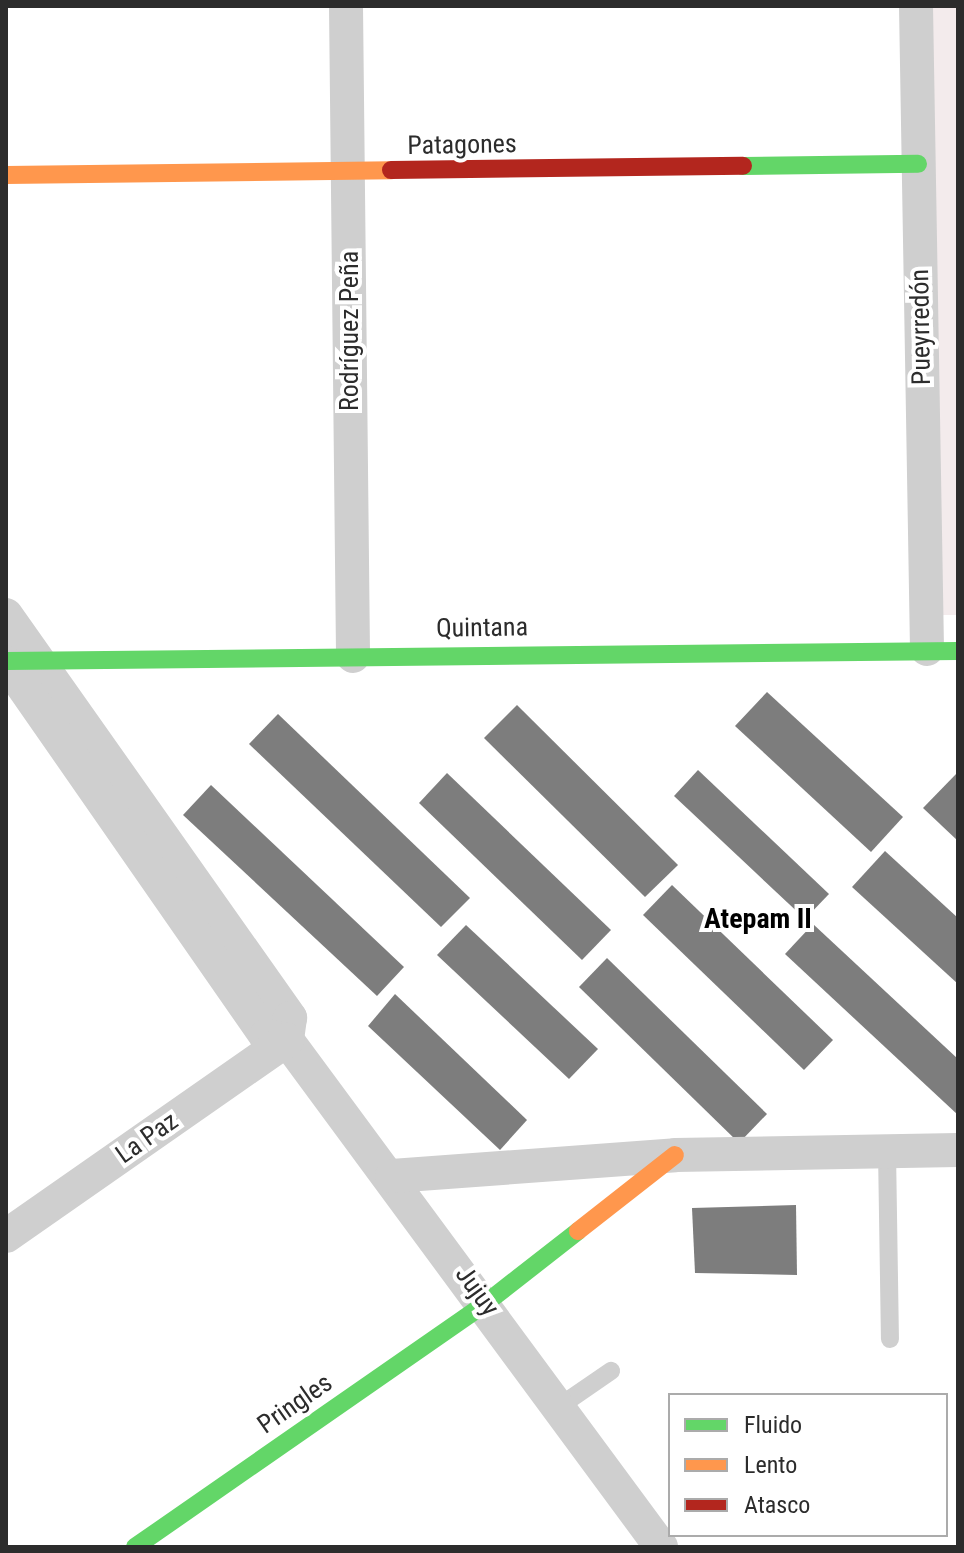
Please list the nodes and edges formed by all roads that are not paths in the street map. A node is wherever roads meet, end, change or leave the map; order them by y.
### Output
1 (346, 6) edge
2 (916, 6) edge
3 (918, 164) junction
4 (349, 172) junction
5 (6, 175) edge
6 (6, 615) edge
7 (942, 650) edge
8 (353, 656) junction
9 (16, 660) edge
10 (287, 1040) junction
11 (958, 1150) edge
12 (887, 1151) junction
13 (675, 1155) junction
14 (392, 1176) junction
15 (6, 1236) edge
16 (486, 1303) junction
17 (890, 1339) dead end
18 (611, 1371) dead end
19 (560, 1406) junction
20 (135, 1547) edge
21 (661, 1547) edge

1 - 4 street, Rodríguez Peña
2 - 3 street, Pueyrredón
3 - 4 street, Patagones
3 - 7 street, Pueyrredón
4 - 5 street, Patagones
4 - 8 street, Rodríguez Peña
6 - 9 street
7 - 8 street, Quintana
8 - 9 street, Quintana
9 - 10 street
10 - 14 street, Jujuy
10 - 15 street, La Paz
11 - 12 street
12 - 13 street
12 - 17 lane
13 - 14 street
13 - 16 street, Pringles
14 - 16 street, Jujuy
16 - 19 street, Jujuy
16 - 20 street, Pringles
18 - 19 lane
19 - 21 street, Jujuy

